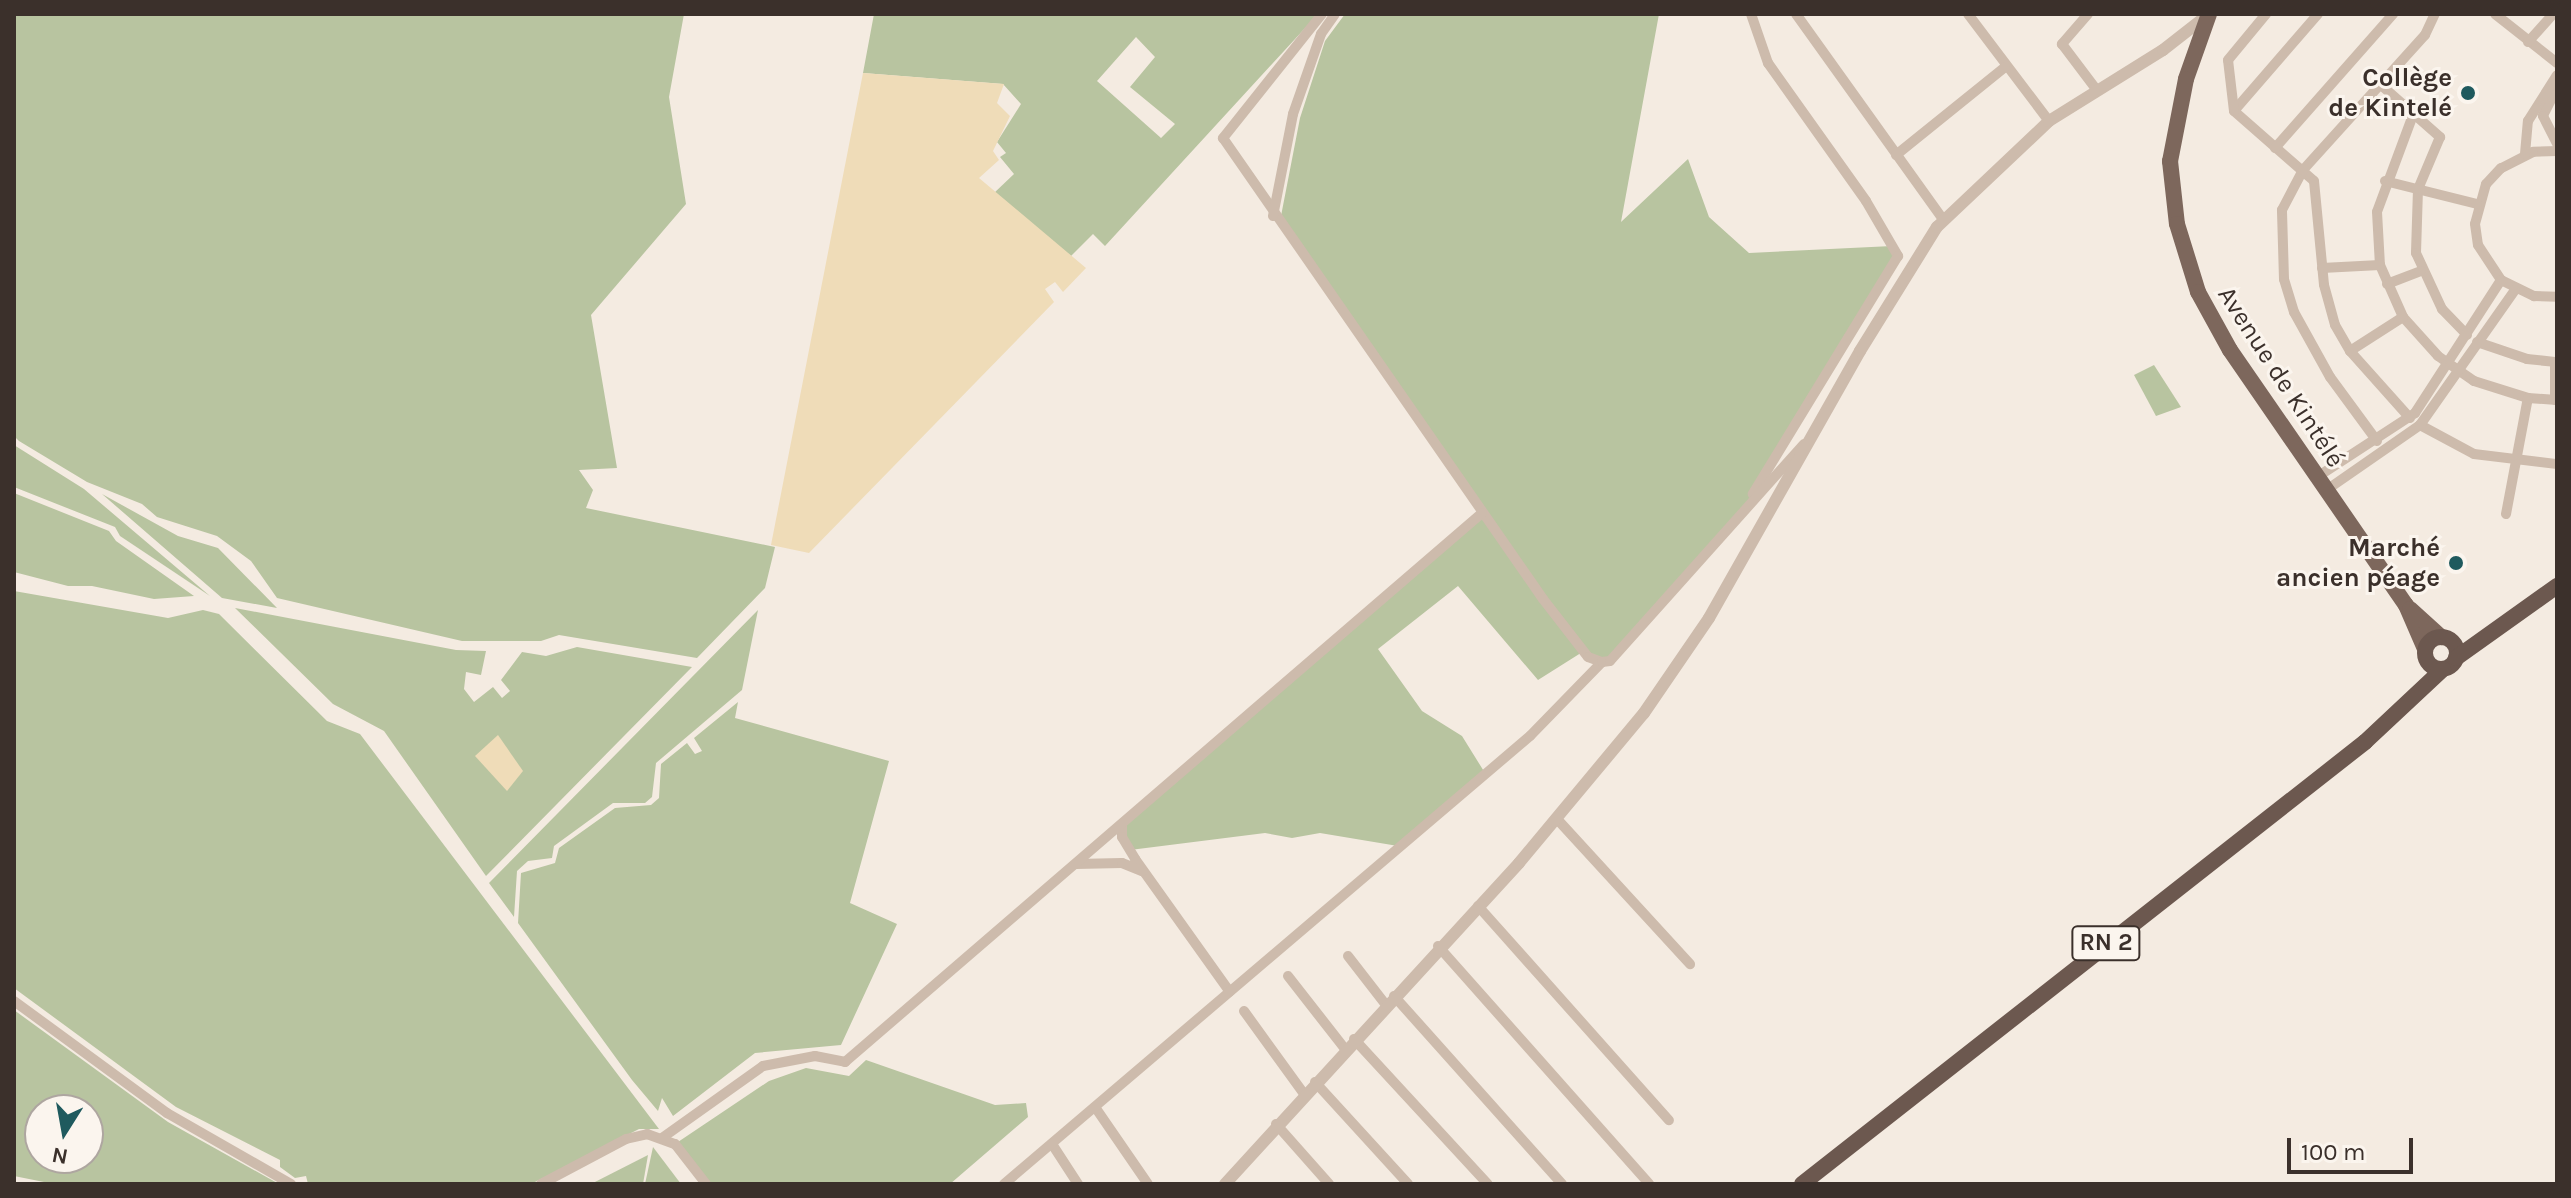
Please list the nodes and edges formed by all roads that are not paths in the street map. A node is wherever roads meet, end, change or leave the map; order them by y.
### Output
1 (1322, 14) edge
2 (1335, 14) edge
3 (1751, 14) edge
4 (1796, 14) edge
5 (1968, 14) edge
6 (2088, 14) edge
7 (2252, 14) edge
8 (2266, 14) edge
9 (2318, 14) edge
10 (2393, 14) edge
11 (2495, 14) edge
12 (2553, 14) edge
13 (2433, 15) edge
14 (2201, 16) edge
15 (2528, 42) junction
16 (2232, 54) junction
17 (2557, 63) edge
18 (2005, 67) junction
19 (2557, 75) edge
20 (2381, 85) junction
21 (2557, 88) edge
22 (2096, 89) junction
23 (2234, 111) junction
24 (2413, 115) junction
25 (2049, 121) junction
26 (2557, 144) edge
27 (2275, 148) junction
28 (2557, 151) edge
29 (2525, 154) junction
30 (1896, 155) junction
31 (2303, 170) junction
32 (2385, 181) junction
33 (2418, 189) junction
34 (2477, 204) junction
35 (1273, 216) junction
36 (1943, 219) junction
37 (2380, 265) junction
38 (2322, 268) junction
39 (2421, 271) junction
40 (2501, 280) junction
41 (2387, 284) junction
42 (2515, 290) junction
43 (2557, 297) edge
44 (2403, 317) junction
45 (2467, 335) junction
46 (2477, 342) junction
47 (2350, 351) junction
48 (2556, 362) edge
49 (2448, 364) junction
50 (2459, 372) junction
51 (2528, 398) junction
52 (2556, 400) edge
53 (2410, 418) junction
54 (2420, 425) junction
55 (1813, 434) junction
56 (2377, 441) junction
57 (2514, 458) junction
58 (2557, 464) edge
59 (2321, 484) junction
60 (1482, 513) junction
61 (1742, 513) junction
62 (2506, 514) dead end
63 (2557, 586) edge
64 (2442, 654) junction
65 (1602, 662) junction
66 (1557, 819) junction
67 (1122, 824) junction
68 (1074, 865) junction
69 (1146, 872) junction
70 (1478, 906) junction
71 (1438, 946) junction
72 (1348, 956) dead end
73 (1690, 964) dead end
74 (1288, 976) dead end
75 (1230, 992) junction
76 (1390, 1000) junction
77 (14, 1001) edge
78 (1244, 1011) dead end
79 (1350, 1044) junction
80 (1315, 1082) junction
81 (1304, 1094) junction
82 (1095, 1107) junction
83 (1669, 1120) dead end
84 (1276, 1124) junction
85 (662, 1138) junction
86 (1052, 1144) junction
87 (291, 1184) edge
88 (541, 1184) edge
89 (706, 1184) edge
90 (1004, 1184) edge
91 (1078, 1184) edge
92 (1148, 1184) edge
93 (1225, 1184) edge
94 (1329, 1184) edge
95 (1408, 1184) edge
96 (1488, 1184) edge
97 (1562, 1184) edge
98 (1649, 1184) edge
99 (1802, 1184) edge

1 - 35 street
2 - 35 street
3 - 61 street
4 - 30 street
5 - 18 street
6 - 22 street
7 - 16 street
8 - 16 street
9 - 23 street
10 - 27 street
11 - 15 street
12 - 15 street
13 - 20 street
14 - 22 street
14 - 59 main road, Avenue de Kintélé
15 - 17 street
16 - 23 street
18 - 25 street
18 - 30 street
19 - 29 street
20 - 24 street
20 - 31 street
21 - 26 street
22 - 25 street
23 - 27 street
24 - 32 street
24 - 33 street
25 - 36 street
27 - 31 street
28 - 29 street
29 - 34 street
30 - 36 street
31 - 38 street
31 - 56 street
32 - 33 street
32 - 37 street
33 - 34 street
33 - 39 street
34 - 40 street
35 - 60 street
36 - 55 street
37 - 38 street
37 - 41 street
38 - 47 street
39 - 41 street
39 - 45 street
40 - 42 street
40 - 45 street
41 - 44 street
42 - 43 street
42 - 46 street
44 - 47 street
44 - 49 street
45 - 49 street
46 - 48 street
46 - 50 street
47 - 53 street
48 - 52 street
49 - 50 street
49 - 53 street
50 - 51 street
50 - 54 street
51 - 52 street
51 - 57 street
53 - 56 street
54 - 57 street
54 - 59 street
55 - 61 street
55 - 66 street
56 - 59 street
57 - 58 street
57 - 62 street
59 - 64 main road, Avenue de Kintélé
60 - 65 street
60 - 67 street
61 - 65 street
63 - 64 highway, RN 2
64 - 99 highway, RN 2
65 - 75 street
66 - 70 street
66 - 73 street
67 - 68 street
67 - 69 street
68 - 69 street
68 - 85 street
69 - 75 street
70 - 71 street
70 - 83 street
71 - 76 street
71 - 98 street
72 - 76 street
74 - 79 street
75 - 82 street
76 - 79 street
76 - 97 street
77 - 87 street
78 - 81 street
79 - 80 street
79 - 96 street
80 - 81 street
80 - 95 street
81 - 84 street
82 - 86 street
82 - 92 street
84 - 93 street
84 - 94 street
85 - 88 street
85 - 89 street
86 - 90 street
86 - 91 street

